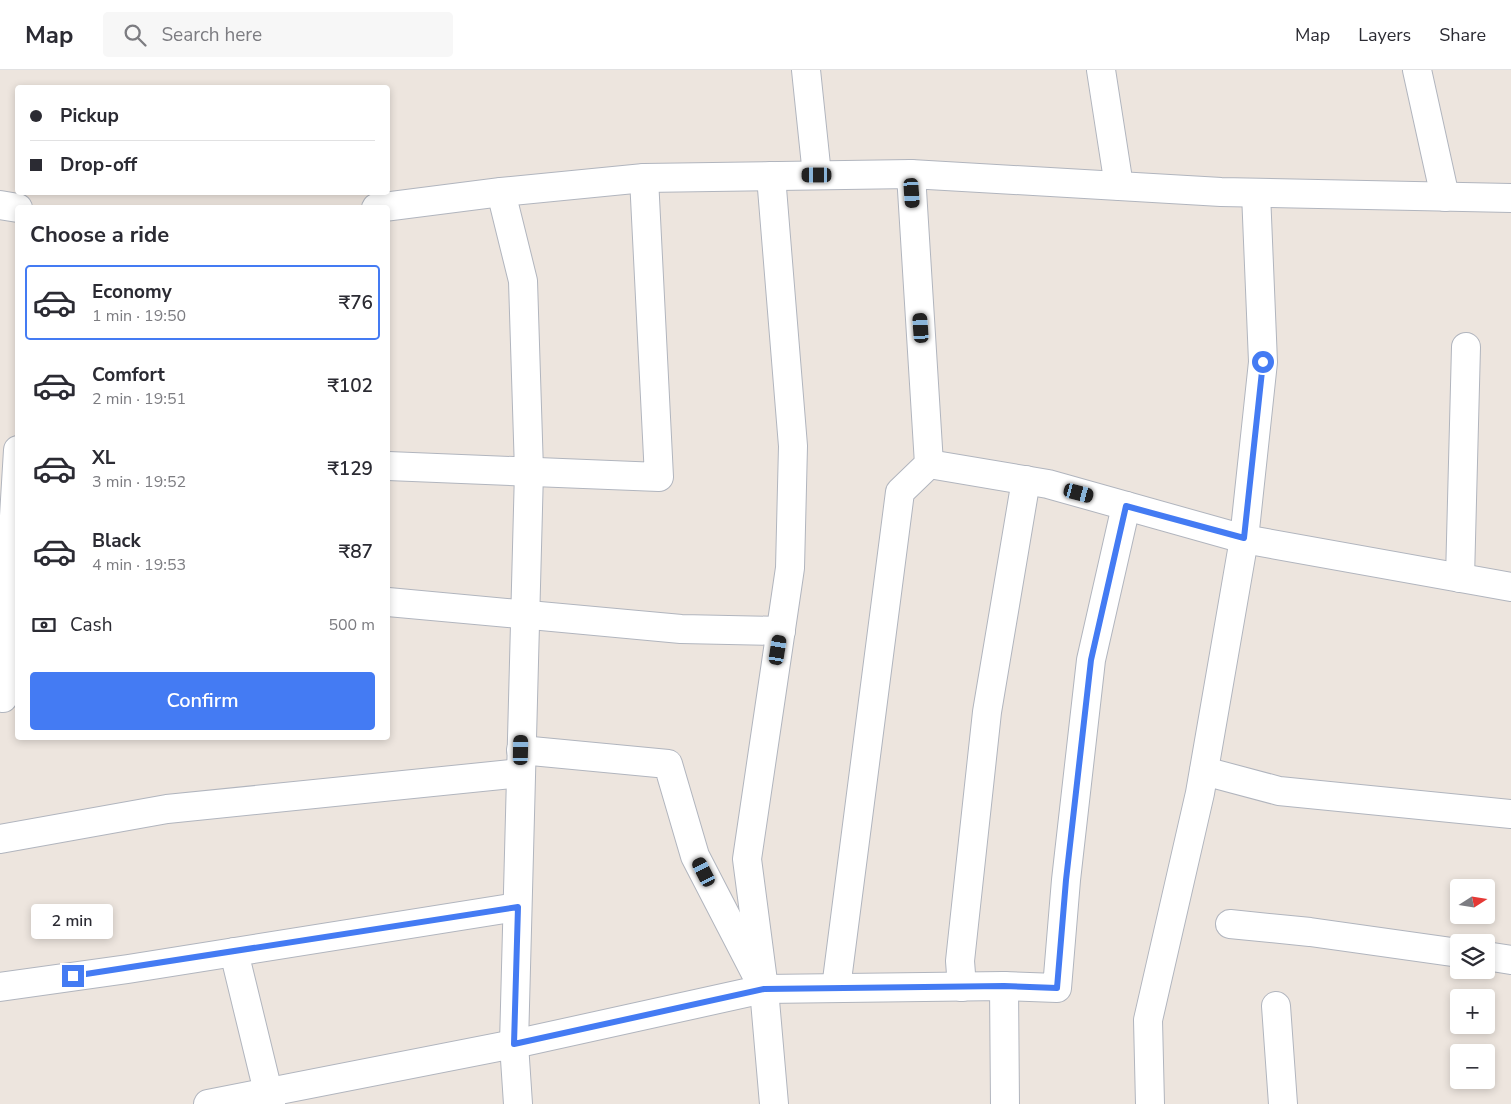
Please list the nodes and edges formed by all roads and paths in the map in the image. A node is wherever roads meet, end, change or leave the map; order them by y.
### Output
1 (806, 70) edge
2 (1102, 70) edge
3 (1417, 70) edge
4 (910, 174) junction
5 (817, 175) junction
6 (771, 176) junction
7 (644, 178) junction
8 (1119, 186) junction
9 (502, 192) junction
10 (1256, 193) junction
11 (1445, 197) junction
12 (1511, 198) edge
13 (0, 204) edge
14 (390, 206) edge
15 (15, 207) edge
16 (1466, 347) dead end
17 (929, 464) junction
18 (390, 466) edge
19 (529, 471) junction
20 (1026, 480) junction
21 (1126, 506) junction
22 (15, 517) edge
23 (1244, 538) junction
24 (1460, 578) junction
25 (1511, 587) edge
26 (390, 602) edge
27 (525, 616) junction
28 (781, 631) junction
29 (7, 697) edge
30 (521, 761) junction
31 (1204, 771) junction
32 (1511, 814) edge
33 (0, 838) edge
34 (518, 907) junction
35 (1230, 924) dead end
36 (1450, 951) edge
37 (234, 952) junction
38 (1495, 957) edge
39 (1511, 960) edge
40 (962, 986) junction
41 (1004, 986) junction
42 (0, 987) edge
43 (836, 988) junction
44 (764, 989) junction
45 (1276, 1006) dead end
46 (514, 1044) junction
47 (270, 1097) edge
48 (208, 1104) edge
49 (518, 1104) edge
50 (774, 1104) edge
51 (1005, 1104) edge
52 (1150, 1104) edge
53 (1283, 1104) edge

1 - 5 street
2 - 8 street
3 - 11 street
4 - 5 street
4 - 8 street
4 - 17 street
5 - 6 street
6 - 7 street
6 - 28 street
7 - 9 street
7 - 19 street
8 - 10 street
9 - 14 street
9 - 19 street
10 - 11 street
10 - 23 street
11 - 12 street
13 - 15 street
16 - 24 street
17 - 20 street
17 - 43 street
18 - 19 street
19 - 27 street
20 - 21 street
20 - 40 street
21 - 23 street
21 - 41 street
22 - 29 street
23 - 24 street
23 - 31 street
24 - 25 street
26 - 27 street
27 - 28 street
27 - 30 street
28 - 44 street
30 - 33 street
30 - 34 street
30 - 44 street
31 - 32 street
31 - 52 street
34 - 37 street
34 - 46 street
35 - 36 street
37 - 42 street
37 - 47 street
38 - 39 street
40 - 41 street
40 - 43 street
41 - 51 street
43 - 44 street
44 - 46 street
44 - 50 street
45 - 53 street
46 - 47 street
46 - 49 street
47 - 48 street

